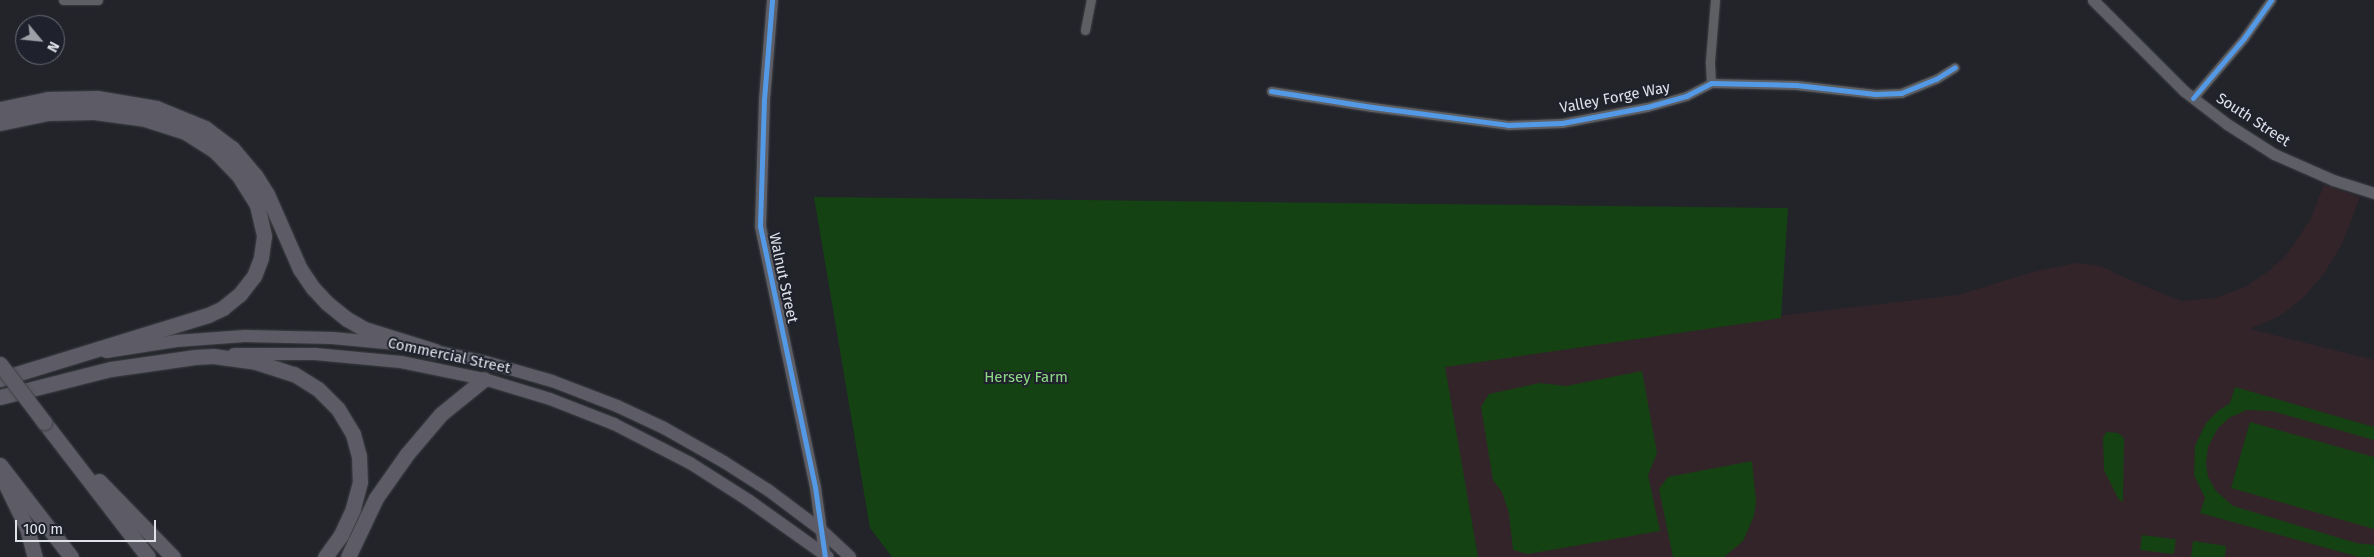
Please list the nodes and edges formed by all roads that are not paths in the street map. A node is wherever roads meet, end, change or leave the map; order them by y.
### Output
1 (63, 0) edge
2 (98, 0) edge
3 (772, 0) edge
4 (1091, 0) edge
5 (1715, 0) edge
6 (2093, 0) edge
7 (2270, 0) edge
8 (1085, 30) dead end
9 (1955, 67) dead end
10 (1711, 83) junction
11 (1271, 90) dead end
12 (2193, 98) junction
13 (0, 109) edge
14 (0, 123) edge
15 (2374, 193) edge
16 (435, 351) junction
17 (213, 356) junction
18 (0, 364) edge
19 (21, 373) junction
20 (0, 379) edge
21 (484, 379) junction
22 (0, 396) edge
23 (64, 449) junction
24 (0, 465) edge
25 (0, 473) edge
26 (820, 529) junction
27 (826, 556) edge
28 (35, 557) edge
29 (71, 557) edge
30 (148, 557) edge
31 (173, 557) edge
32 (326, 557) edge
33 (348, 557) edge
34 (850, 557) edge

1 - 2 street
3 - 26 street, Walnut Street
4 - 8 street
5 - 10 street
6 - 12 street, South Street
7 - 12 street
9 - 10 street, Valley Forge Way
10 - 11 street, Valley Forge Way
12 - 15 street, South Street
13 - 16 highway
14 - 19 highway
16 - 19 main road, Commercial Street
16 - 26 main road, Commercial Street
17 - 21 main road, Commercial Street
17 - 22 highway, Commercial Street
17 - 32 highway
18 - 23 highway, bridge
19 - 20 highway, Commercial Street
21 - 27 main road, Commercial Street
21 - 33 highway
23 - 30 highway
23 - 31 highway
24 - 29 highway
25 - 28 highway
26 - 27 street, Walnut Street
26 - 34 main road, Commercial Street

